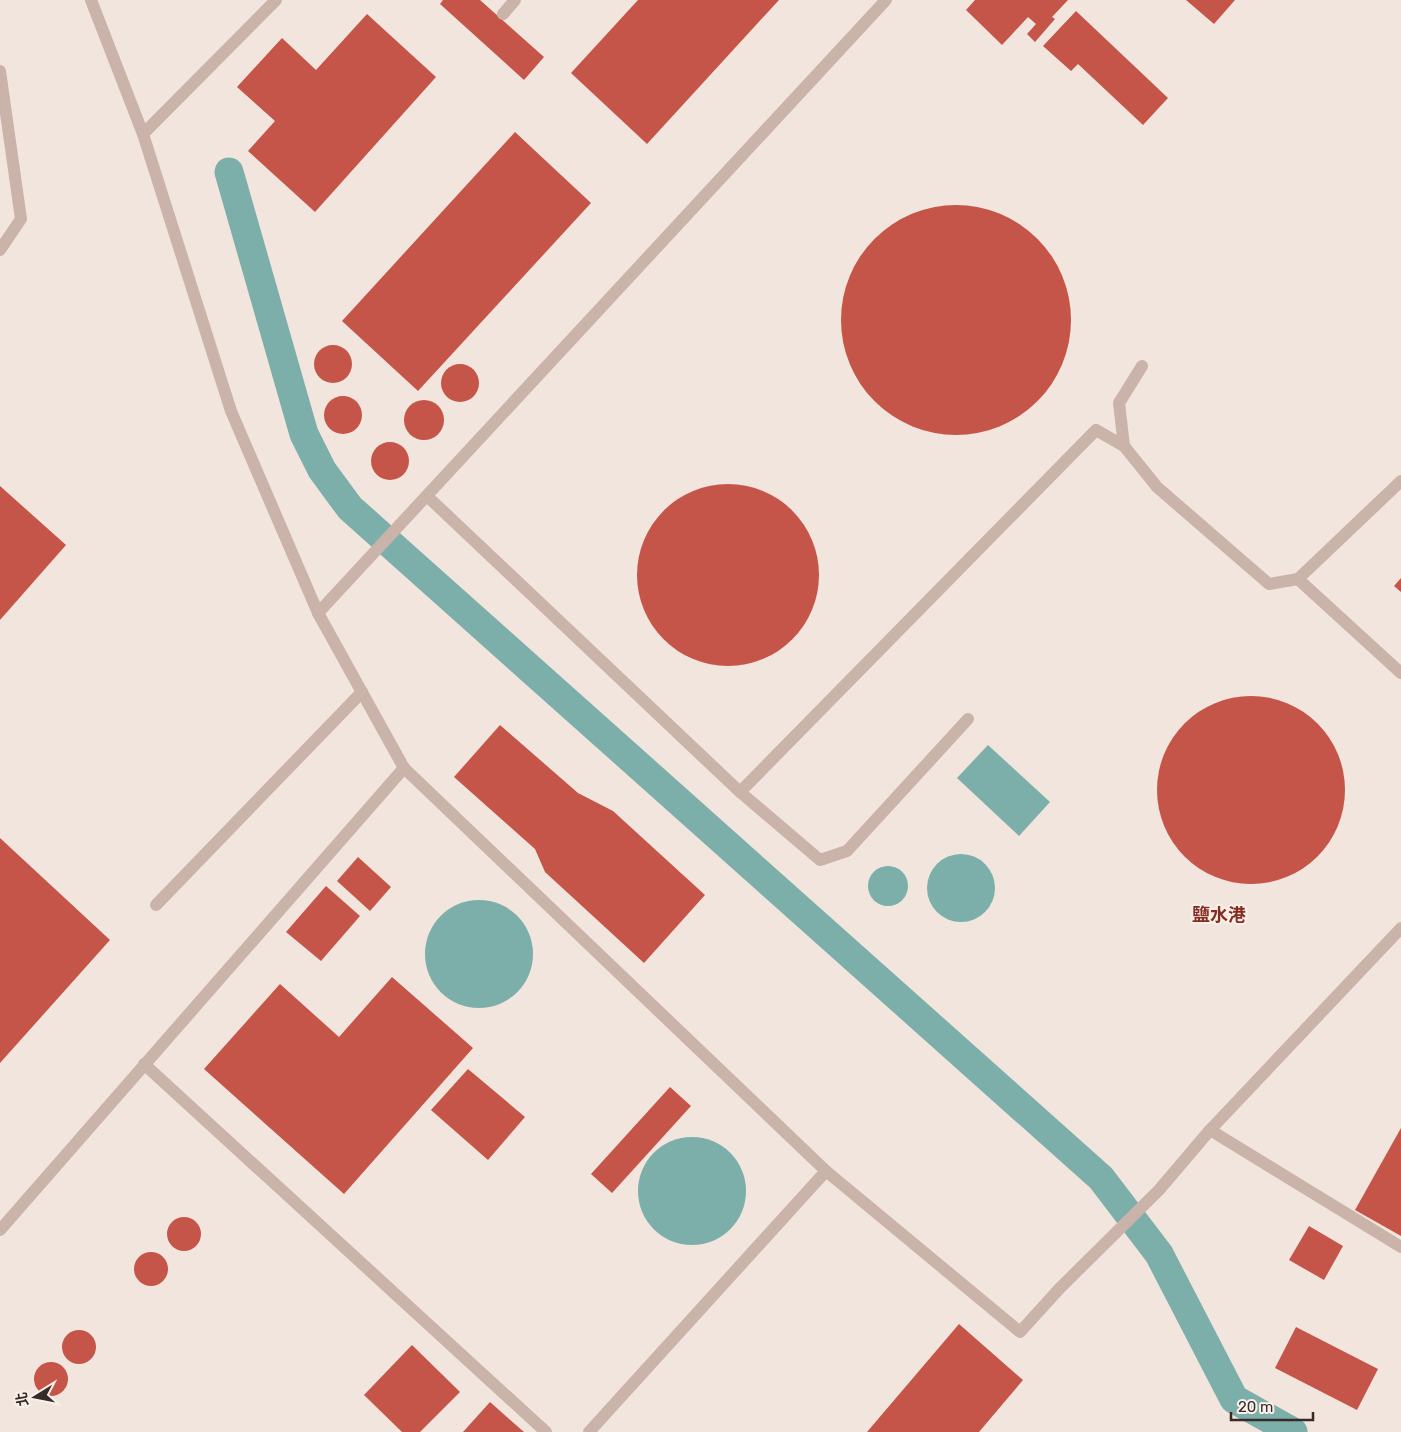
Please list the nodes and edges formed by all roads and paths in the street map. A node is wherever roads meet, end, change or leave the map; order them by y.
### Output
1 (91, 0) edge
2 (276, 0) edge
3 (515, 0) edge
4 (886, 0) edge
5 (503, 14) dead end
6 (0, 71) edge
7 (143, 134) junction
8 (0, 250) edge
9 (1142, 366) dead end
10 (1124, 446) junction
11 (1401, 481) edge
12 (427, 496) junction
13 (1298, 579) junction
14 (318, 613) junction
15 (1401, 674) edge
16 (362, 692) junction
17 (968, 719) dead end
18 (404, 768) junction
19 (740, 792) junction
20 (156, 905) dead end
21 (1401, 928) edge
22 (144, 1064) junction
23 (1210, 1130) junction
24 (826, 1171) junction
25 (0, 1230) edge
26 (1401, 1247) edge
27 (546, 1432) edge
28 (589, 1432) edge

1 - 7 lane
2 - 7 lane
3 - 5 lane
4 - 12 lane
6 - 8 lane
7 - 14 lane
9 - 10 lane
10 - 13 lane
10 - 19 lane
11 - 13 lane
12 - 14 lane
12 - 19 lane
13 - 15 lane
14 - 16 lane
16 - 18 lane
16 - 20 lane
17 - 19 lane
18 - 22 lane
18 - 24 lane
21 - 23 lane
22 - 25 lane
22 - 27 lane
23 - 24 lane
23 - 26 lane
24 - 28 lane

